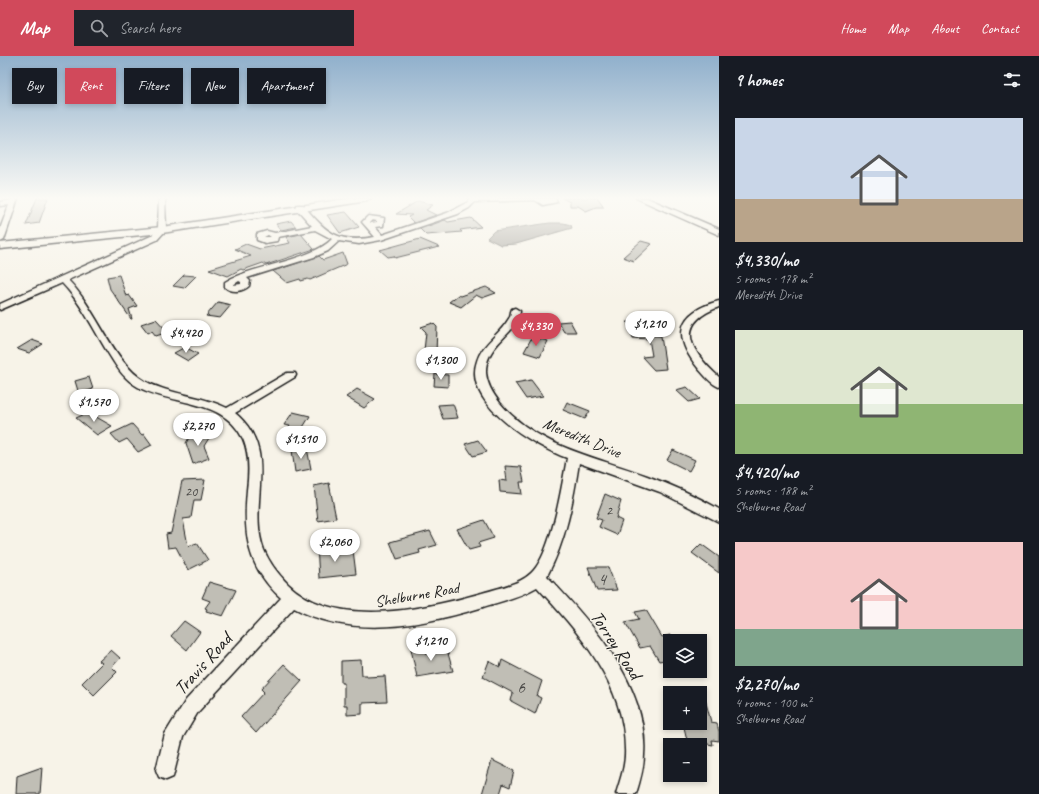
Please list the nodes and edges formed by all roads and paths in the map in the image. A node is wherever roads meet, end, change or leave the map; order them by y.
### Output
1 (137, 232) edge
2 (160, 232) edge
3 (289, 232) edge
4 (324, 232) edge
5 (376, 232) edge
6 (396, 232) edge
7 (275, 235) dead end
8 (338, 238) junction
9 (381, 238) junction
10 (0, 246) edge
11 (62, 278) junction
12 (240, 278) dead end
13 (719, 304) edge
14 (0, 307) edge
15 (515, 311) dead end
16 (291, 376) dead end
17 (719, 383) edge
18 (227, 413) junction
19 (574, 454) junction
20 (719, 516) edge
21 (538, 577) junction
22 (292, 598) junction
23 (166, 770) dead end
24 (626, 794) edge

1 - 10 street
2 - 11 street
3 - 7 street
4 - 8 street
5 - 9 street
6 - 9 street
8 - 9 street
8 - 12 street
11 - 14 street
11 - 18 street, Shelburne Road
13 - 17 street
15 - 19 street, Meredith Drive
16 - 18 street
18 - 22 street, Shelburne Road
19 - 20 street, Meredith Drive
19 - 21 street
21 - 22 street, Shelburne Road
21 - 24 street, Torrey Road
22 - 23 street, Travis Road

